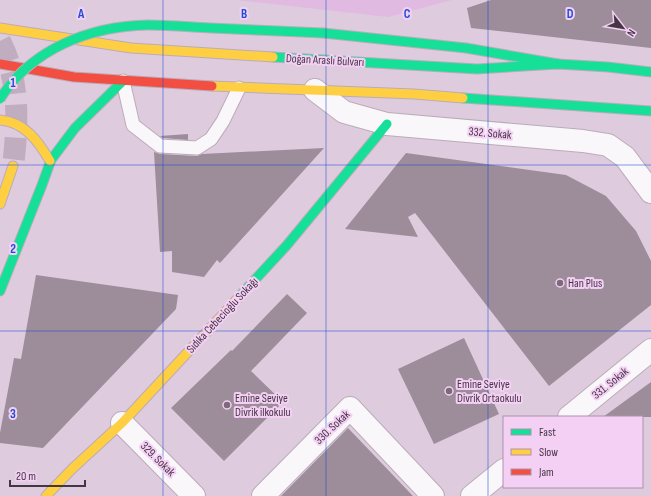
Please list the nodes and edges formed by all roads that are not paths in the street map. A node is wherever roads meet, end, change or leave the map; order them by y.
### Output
1 (0, 28) edge
2 (0, 64) edge
3 (558, 64) junction
4 (651, 72) edge
5 (123, 81) junction
6 (239, 88) junction
7 (315, 90) junction
8 (0, 99) edge
9 (651, 111) edge
10 (0, 120) edge
11 (387, 124) junction
12 (50, 162) junction
13 (13, 166) tunnel mouth
14 (651, 192) edge
15 (0, 204) edge
16 (0, 291) edge
17 (651, 350) edge
18 (570, 416) edge
19 (122, 423) junction
20 (503, 471) edge
21 (46, 496) edge
22 (194, 496) edge
23 (263, 496) edge
24 (433, 496) edge
25 (472, 496) edge

1 - 3 main road, Doğan Araslı Bulvarı
2 - 5 main road
3 - 4 main road, Doğan Araslı Bulvarı
3 - 8 main road, bridge
5 - 6 main road
5 - 6 lane
5 - 12 main road
6 - 7 main road
7 - 9 main road
7 - 11 street, 332. Sokak
10 - 12 main road
11 - 14 street, 332. Sokak
11 - 19 main road, Sıdıka Cebecioğlu Sokağı
12 - 16 main road
13 - 15 main road
17 - 18 street, 331. Sokak
19 - 21 main road, Sıdıka Cebecioğlu Sokağı
19 - 22 street, 329. Sokak
20 - 25 street
23 - 24 street, 330. Sokak

